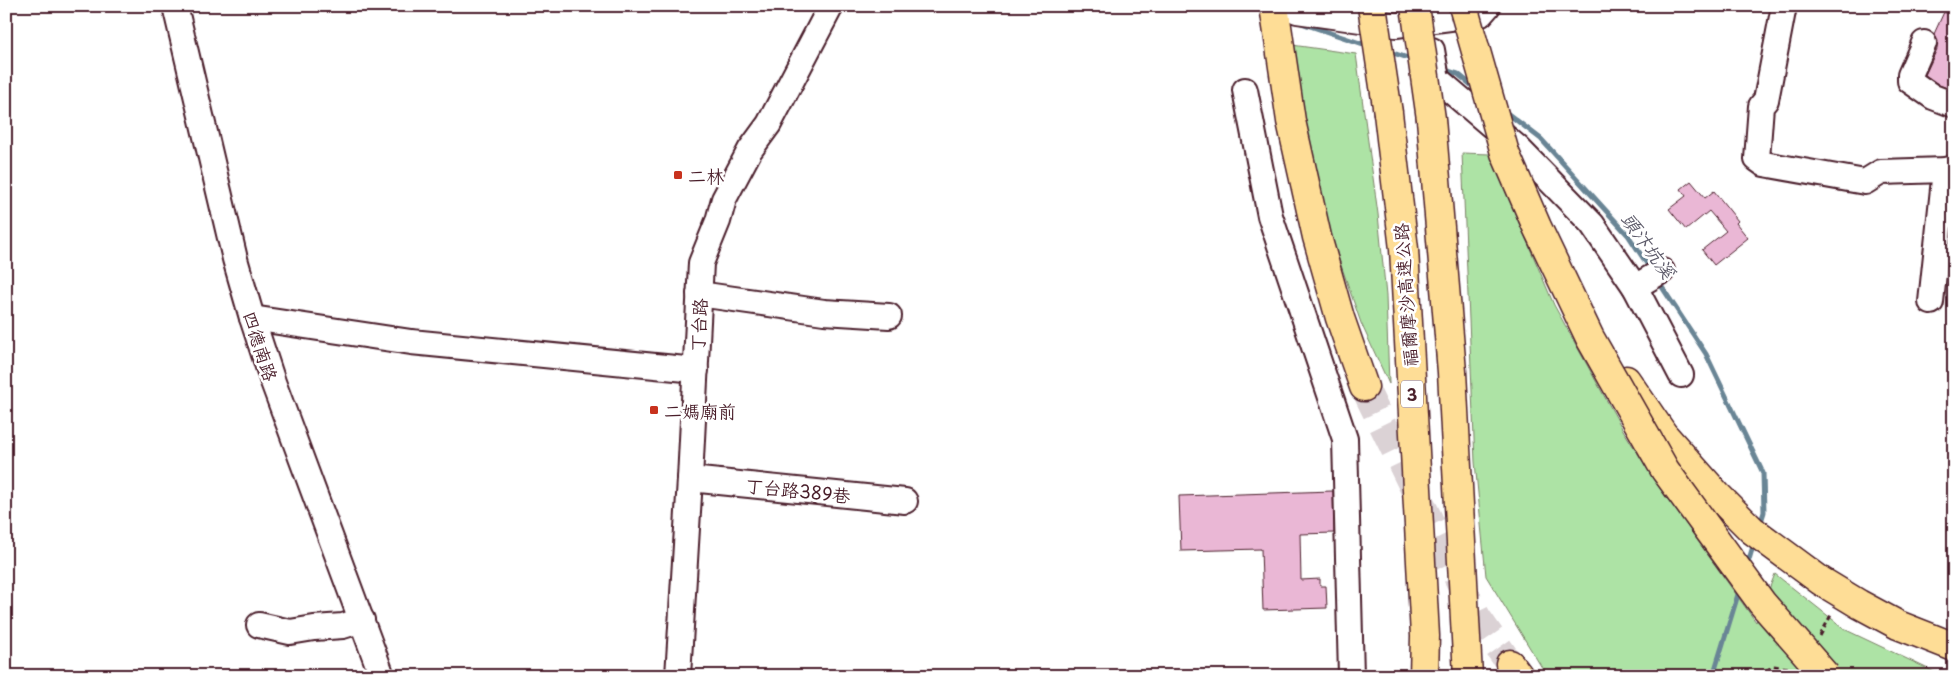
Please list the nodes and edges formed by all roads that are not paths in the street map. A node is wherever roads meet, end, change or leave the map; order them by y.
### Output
1 (175, 6) edge
2 (831, 6) edge
3 (1274, 6) edge
4 (1290, 6) edge
5 (1372, 6) edge
6 (1463, 6) edge
7 (1488, 6) edge
8 (1784, 6) edge
9 (1421, 14) edge
10 (1924, 42) dead end
11 (1245, 90) dead end
12 (1954, 105) edge
13 (1949, 169) edge
14 (1947, 212) edge
15 (1662, 271) dead end
16 (1635, 288) junction
17 (699, 294) junction
18 (1931, 302) dead end
19 (889, 316) dead end
20 (252, 318) junction
21 (1590, 338) junction
22 (696, 370) junction
23 (1681, 375) dead end
24 (1364, 387) tunnel mouth
25 (690, 479) junction
26 (905, 501) dead end
27 (362, 620) junction
28 (259, 625) dead end
29 (1954, 647) edge
30 (382, 676) edge
31 (678, 676) edge
32 (1351, 676) edge
33 (1424, 676) edge
34 (1468, 676) edge
35 (1826, 676) edge

1 - 20 street, 四德南路
2 - 17 street, 丁台路
3 - 24 highway
4 - 9 street
5 - 33 highway, 福爾摩沙高速公路 / 3, bridge
6 - 21 highway, bridge
7 - 9 street
8 - 13 street
9 - 16 street
9 - 34 highway, bridge
10 - 12 street
11 - 32 street
13 - 14 street
14 - 18 street
15 - 16 street
16 - 23 street
17 - 19 street
17 - 22 street, 丁台路
20 - 22 street
20 - 27 street, 四德南路
21 - 29 highway, bridge
21 - 35 highway, bridge
22 - 25 street, 丁台路
25 - 26 street, 丁台路389巷
25 - 31 street, 丁台路
27 - 28 street
27 - 30 street, 四德南路

